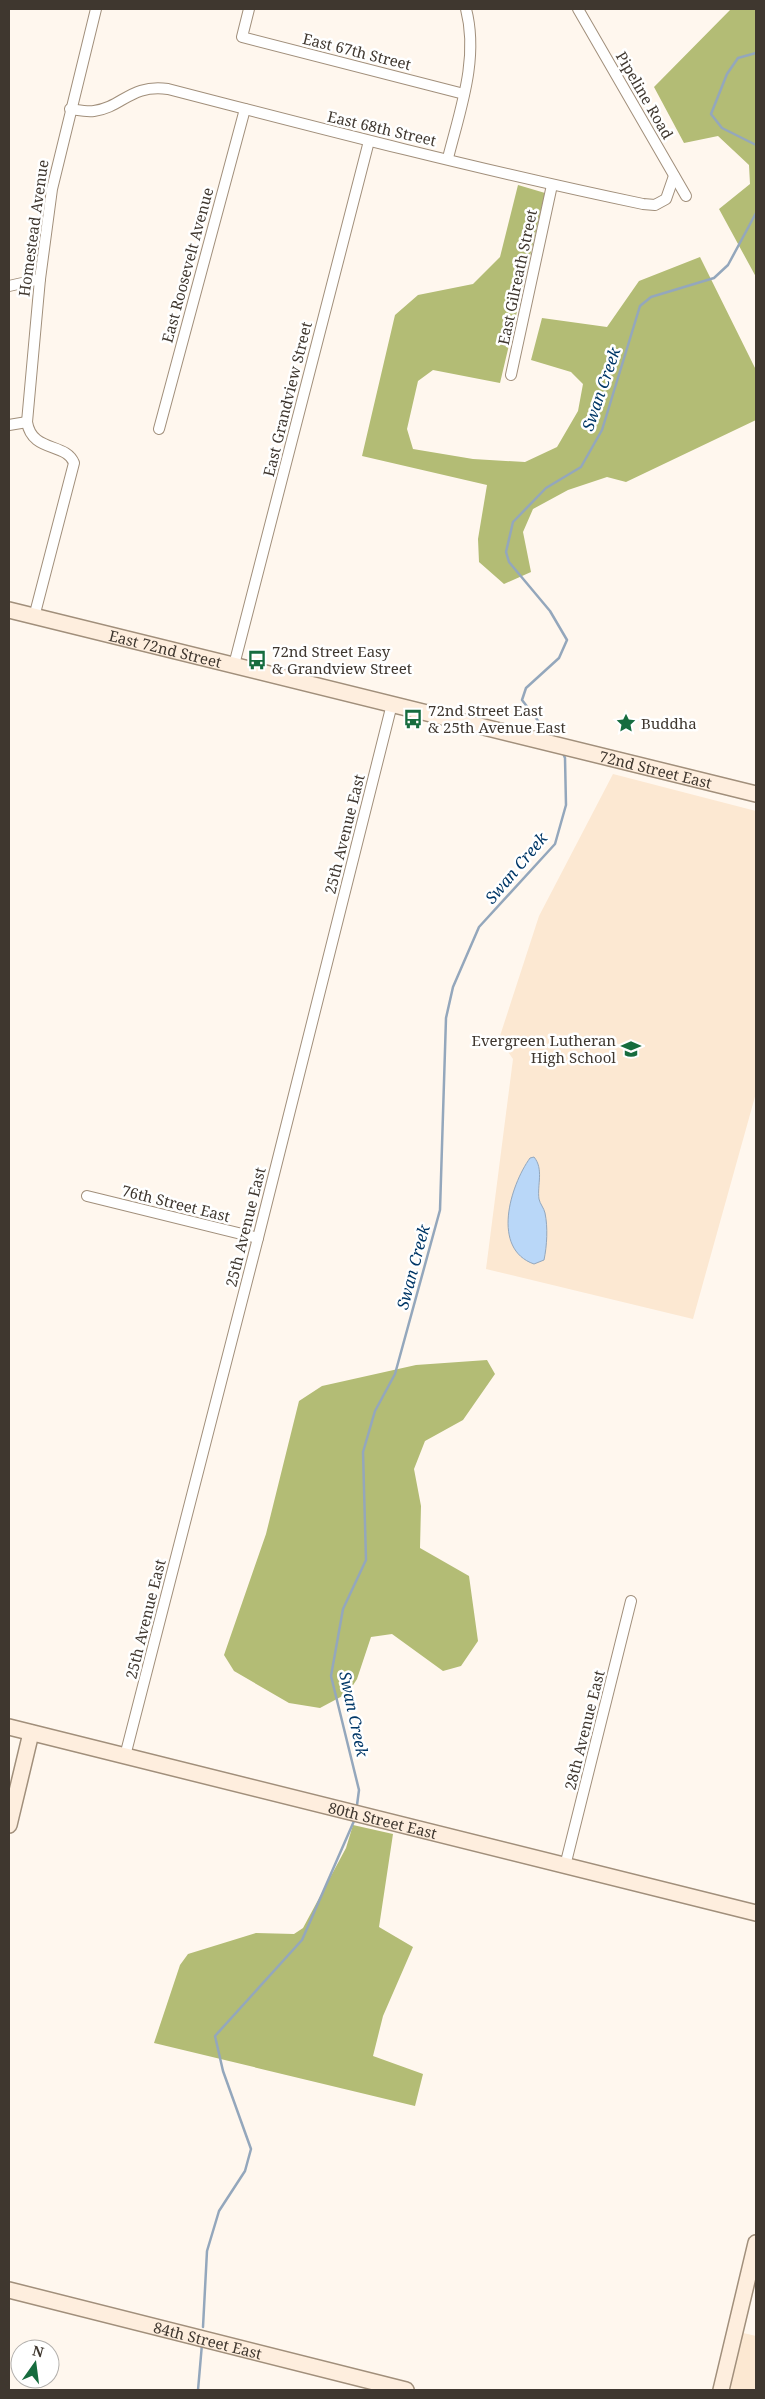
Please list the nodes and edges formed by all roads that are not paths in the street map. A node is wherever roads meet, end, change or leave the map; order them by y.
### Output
1 (96, 9) edge
2 (249, 9) edge
3 (466, 9) edge
4 (578, 9) edge
5 (464, 94) junction
6 (70, 109) junction
7 (245, 109) junction
8 (369, 141) junction
9 (448, 158) junction
10 (674, 176) junction
11 (552, 186) junction
12 (686, 196) dead end
13 (40, 279) junction
14 (9, 286) edge
15 (511, 375) dead end
16 (27, 422) junction
17 (9, 425) edge
18 (159, 429) dead end
19 (9, 610) edge
20 (34, 616) junction
21 (234, 665) junction
22 (392, 704) junction
23 (556, 745) joint
24 (756, 794) edge
25 (87, 1196) dead end
26 (258, 1238) junction
27 (631, 1601) dead end
28 (9, 1727) edge
29 (31, 1733) junction
30 (125, 1756) junction
31 (9, 1825) edge
32 (565, 1866) junction
33 (756, 1914) edge
34 (756, 2243) edge
35 (9, 2290) edge
36 (406, 2390) edge
37 (721, 2390) edge

1 - 6 street, Homestead Avenue
2 - 5 street, East 67th Street
3 - 5 street
4 - 10 street, Pipeline Road
5 - 9 street
6 - 7 street, East 68th Street
6 - 13 street, Homestead Avenue
7 - 8 street, East 68th Street
7 - 18 street, East Roosevelt Avenue
8 - 9 street, East 68th Street
8 - 21 street, East Grandview Street
9 - 11 street, East 68th Street
10 - 11 street, East 68th Street
10 - 12 street, Pipeline Road
11 - 15 street, East Gilreath Street
13 - 14 street
13 - 16 street, Homestead Avenue
16 - 17 street
16 - 20 street
19 - 20 street, East 72nd Street
20 - 21 street, East 72nd Street
21 - 22 street, East 72nd Street
22 - 23 street, East 72nd Street
22 - 26 street, 25th Avenue East
23 - 24 street, 72nd Street East
25 - 26 street, 76th Street East
26 - 30 street, 25th Avenue East
27 - 32 street, 28th Avenue East
28 - 29 street, 80th Street East
29 - 30 street, 80th Street East
29 - 31 street
30 - 32 street, 80th Street East
32 - 33 street, 80th Street East
34 - 37 street
35 - 36 street, 84th Street East

